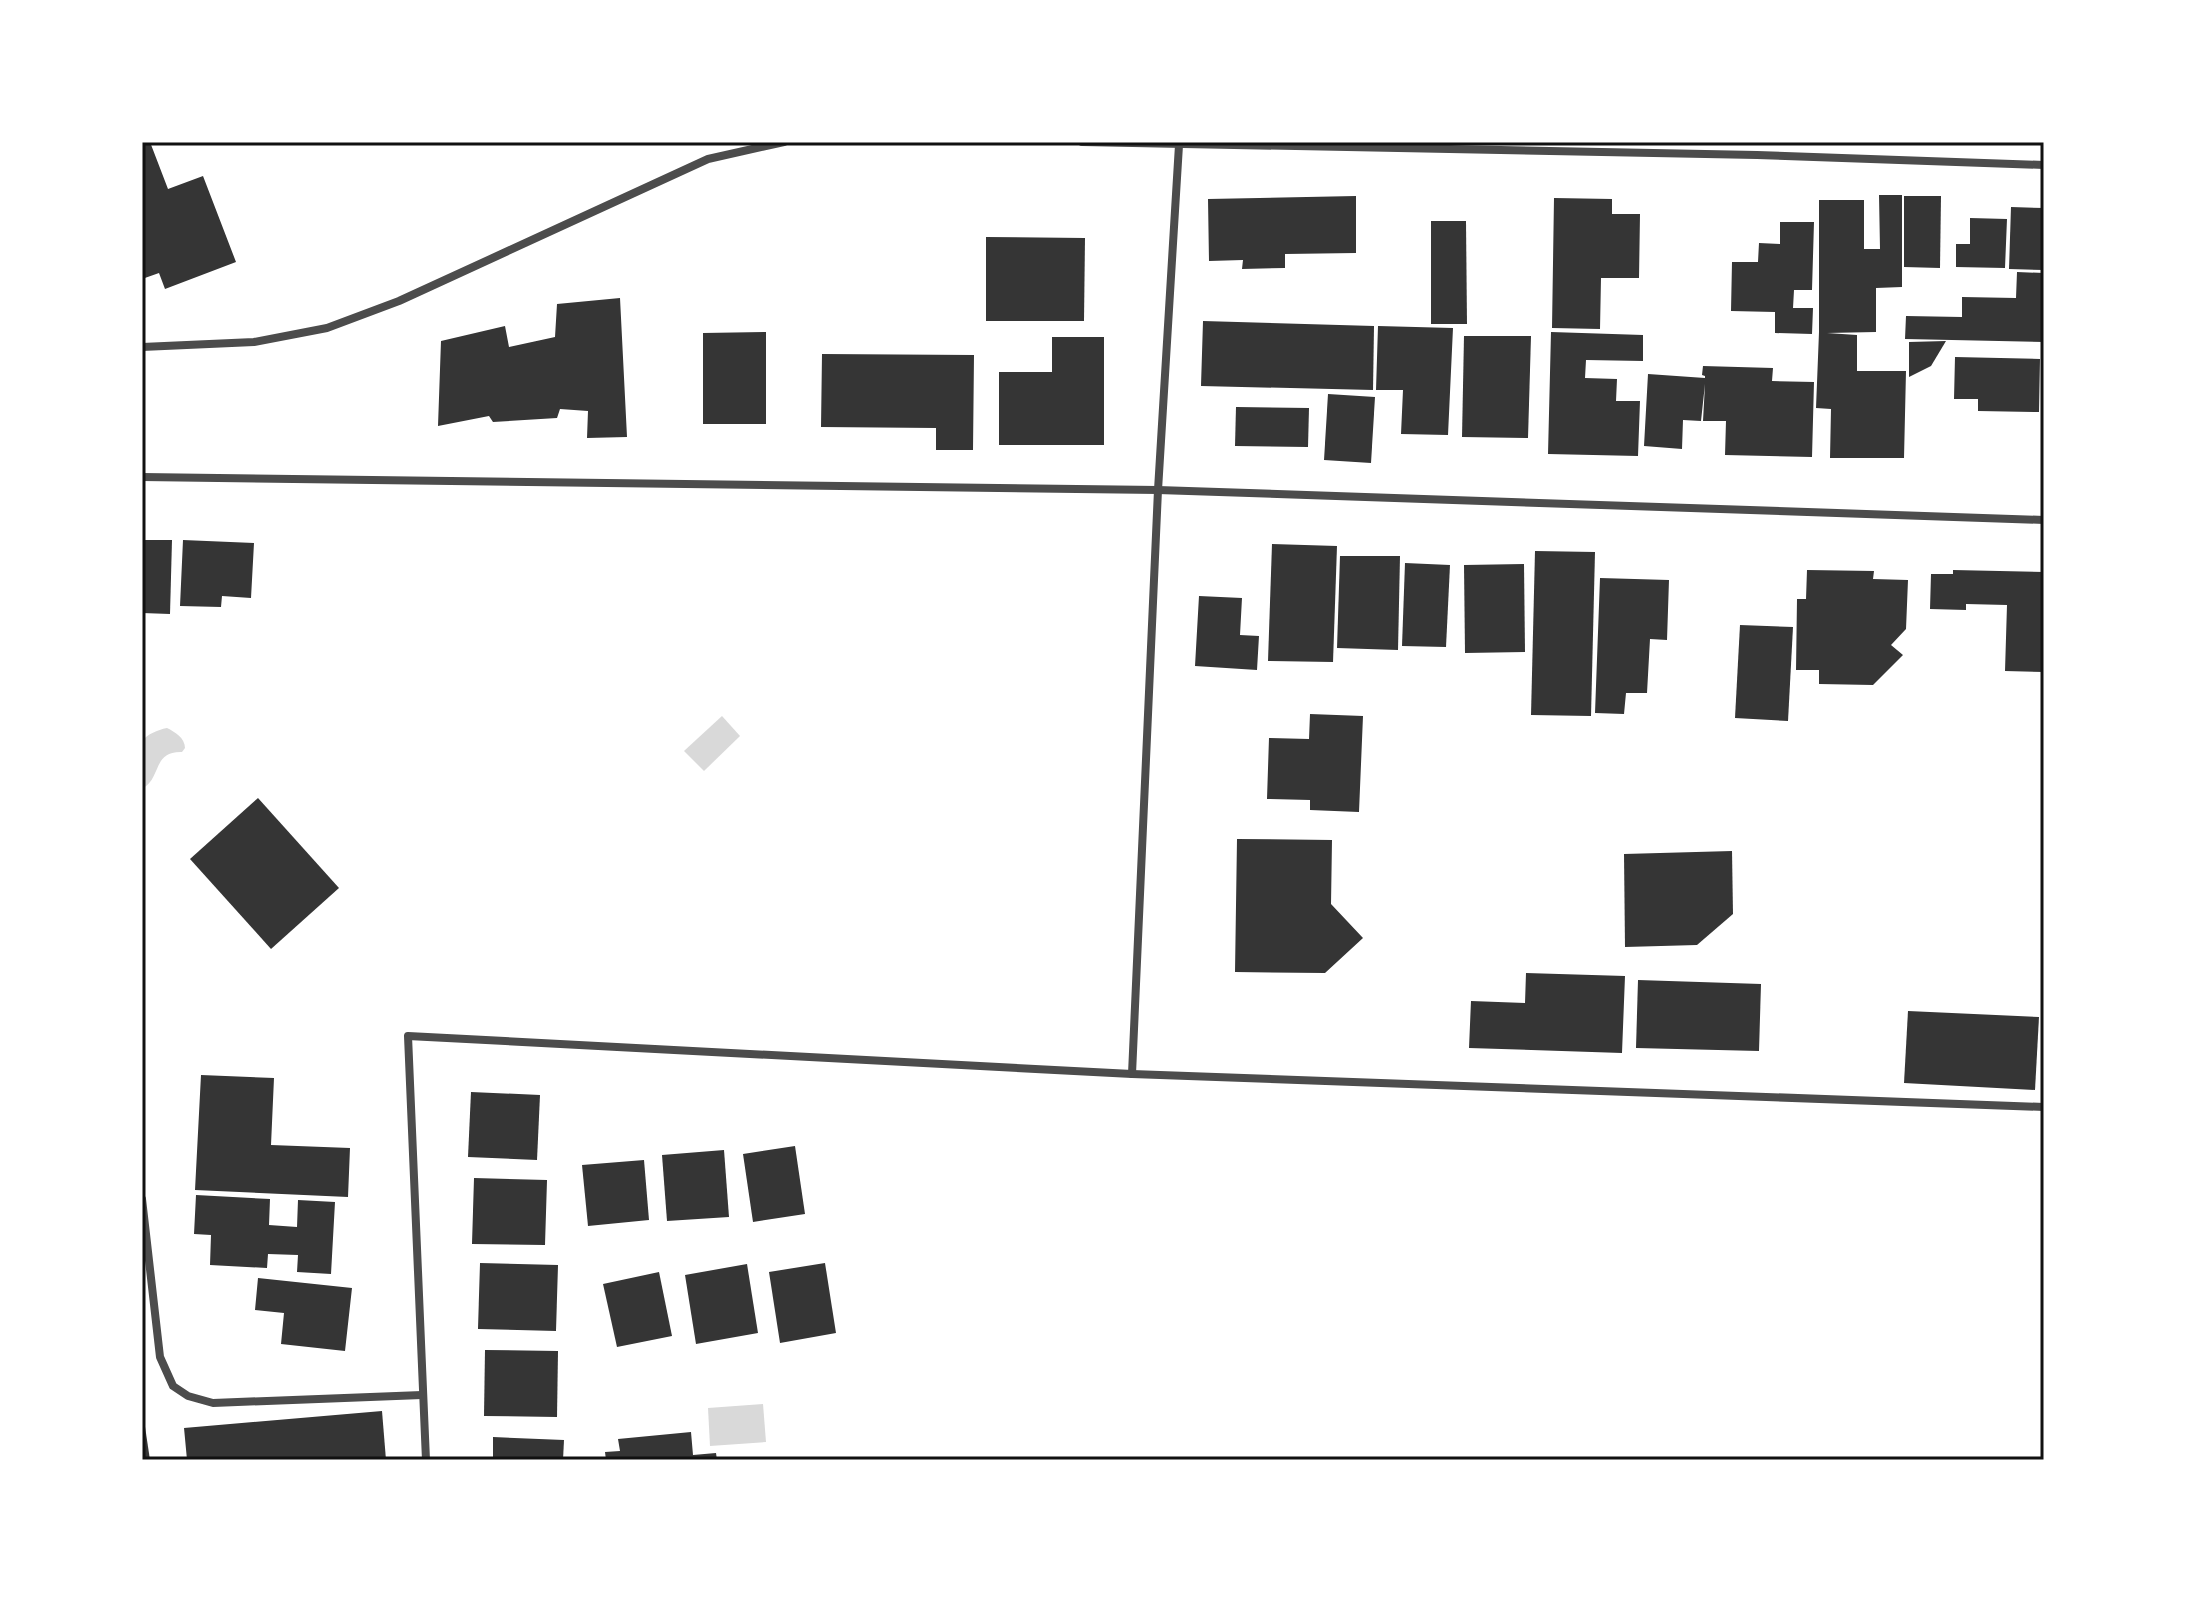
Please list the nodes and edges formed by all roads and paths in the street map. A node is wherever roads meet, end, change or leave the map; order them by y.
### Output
1 (784, 142) edge
2 (1082, 142) edge
3 (1179, 145) junction
4 (2044, 165) edge
5 (142, 347) edge
6 (142, 477) edge
7 (1158, 490) junction
8 (2044, 520) edge
9 (1132, 1074) junction
10 (2044, 1107) edge
11 (142, 1199) edge
12 (422, 1395) junction
13 (426, 1460) edge

1 - 5 street
2 - 3 street
3 - 4 street
3 - 7 street
6 - 7 street
7 - 8 street
7 - 9 street
9 - 10 street
9 - 12 street
11 - 12 street
12 - 13 street

